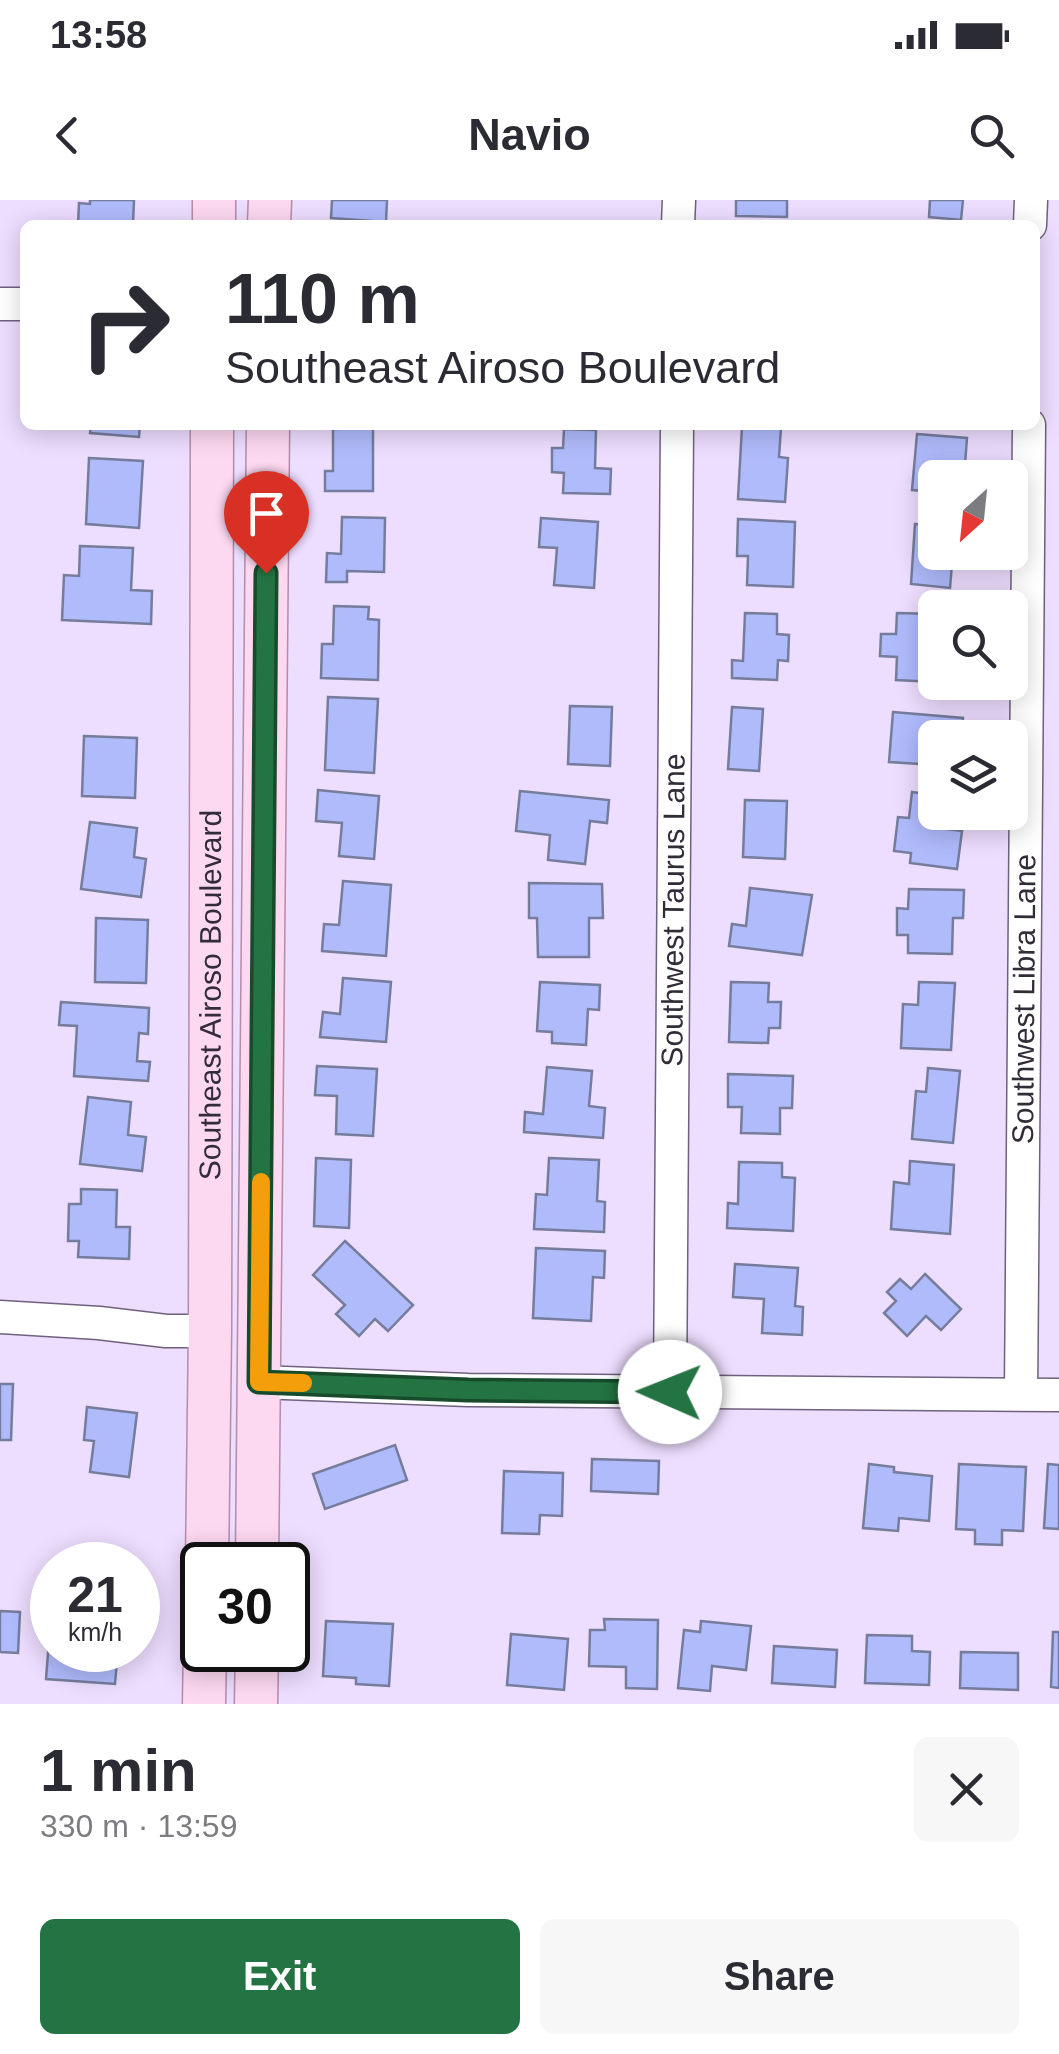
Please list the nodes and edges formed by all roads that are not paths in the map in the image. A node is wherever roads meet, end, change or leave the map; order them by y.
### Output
1 (212, 430) edge
2 (268, 430) edge
3 (677, 430) edge
4 (1029, 430) edge
5 (0, 1316) edge
6 (210, 1331) junction
7 (259, 1382) junction
8 (670, 1392) junction
9 (1021, 1394) junction
10 (1059, 1395) edge
11 (206, 1542) edge
12 (257, 1542) edge
13 (205, 1672) edge
14 (257, 1672) edge
15 (204, 1704) edge
16 (256, 1704) edge

1 - 6 main road, Southeast Airoso Boulevard
2 - 7 main road, Southeast Airoso Boulevard
3 - 8 street, Southwest Taurus Lane
4 - 9 street, Southwest Libra Lane
5 - 6 street
6 - 11 main road, Southeast Airoso Boulevard
7 - 8 street
7 - 12 main road, Southeast Airoso Boulevard
8 - 9 street
9 - 10 street
13 - 15 main road
14 - 16 main road

